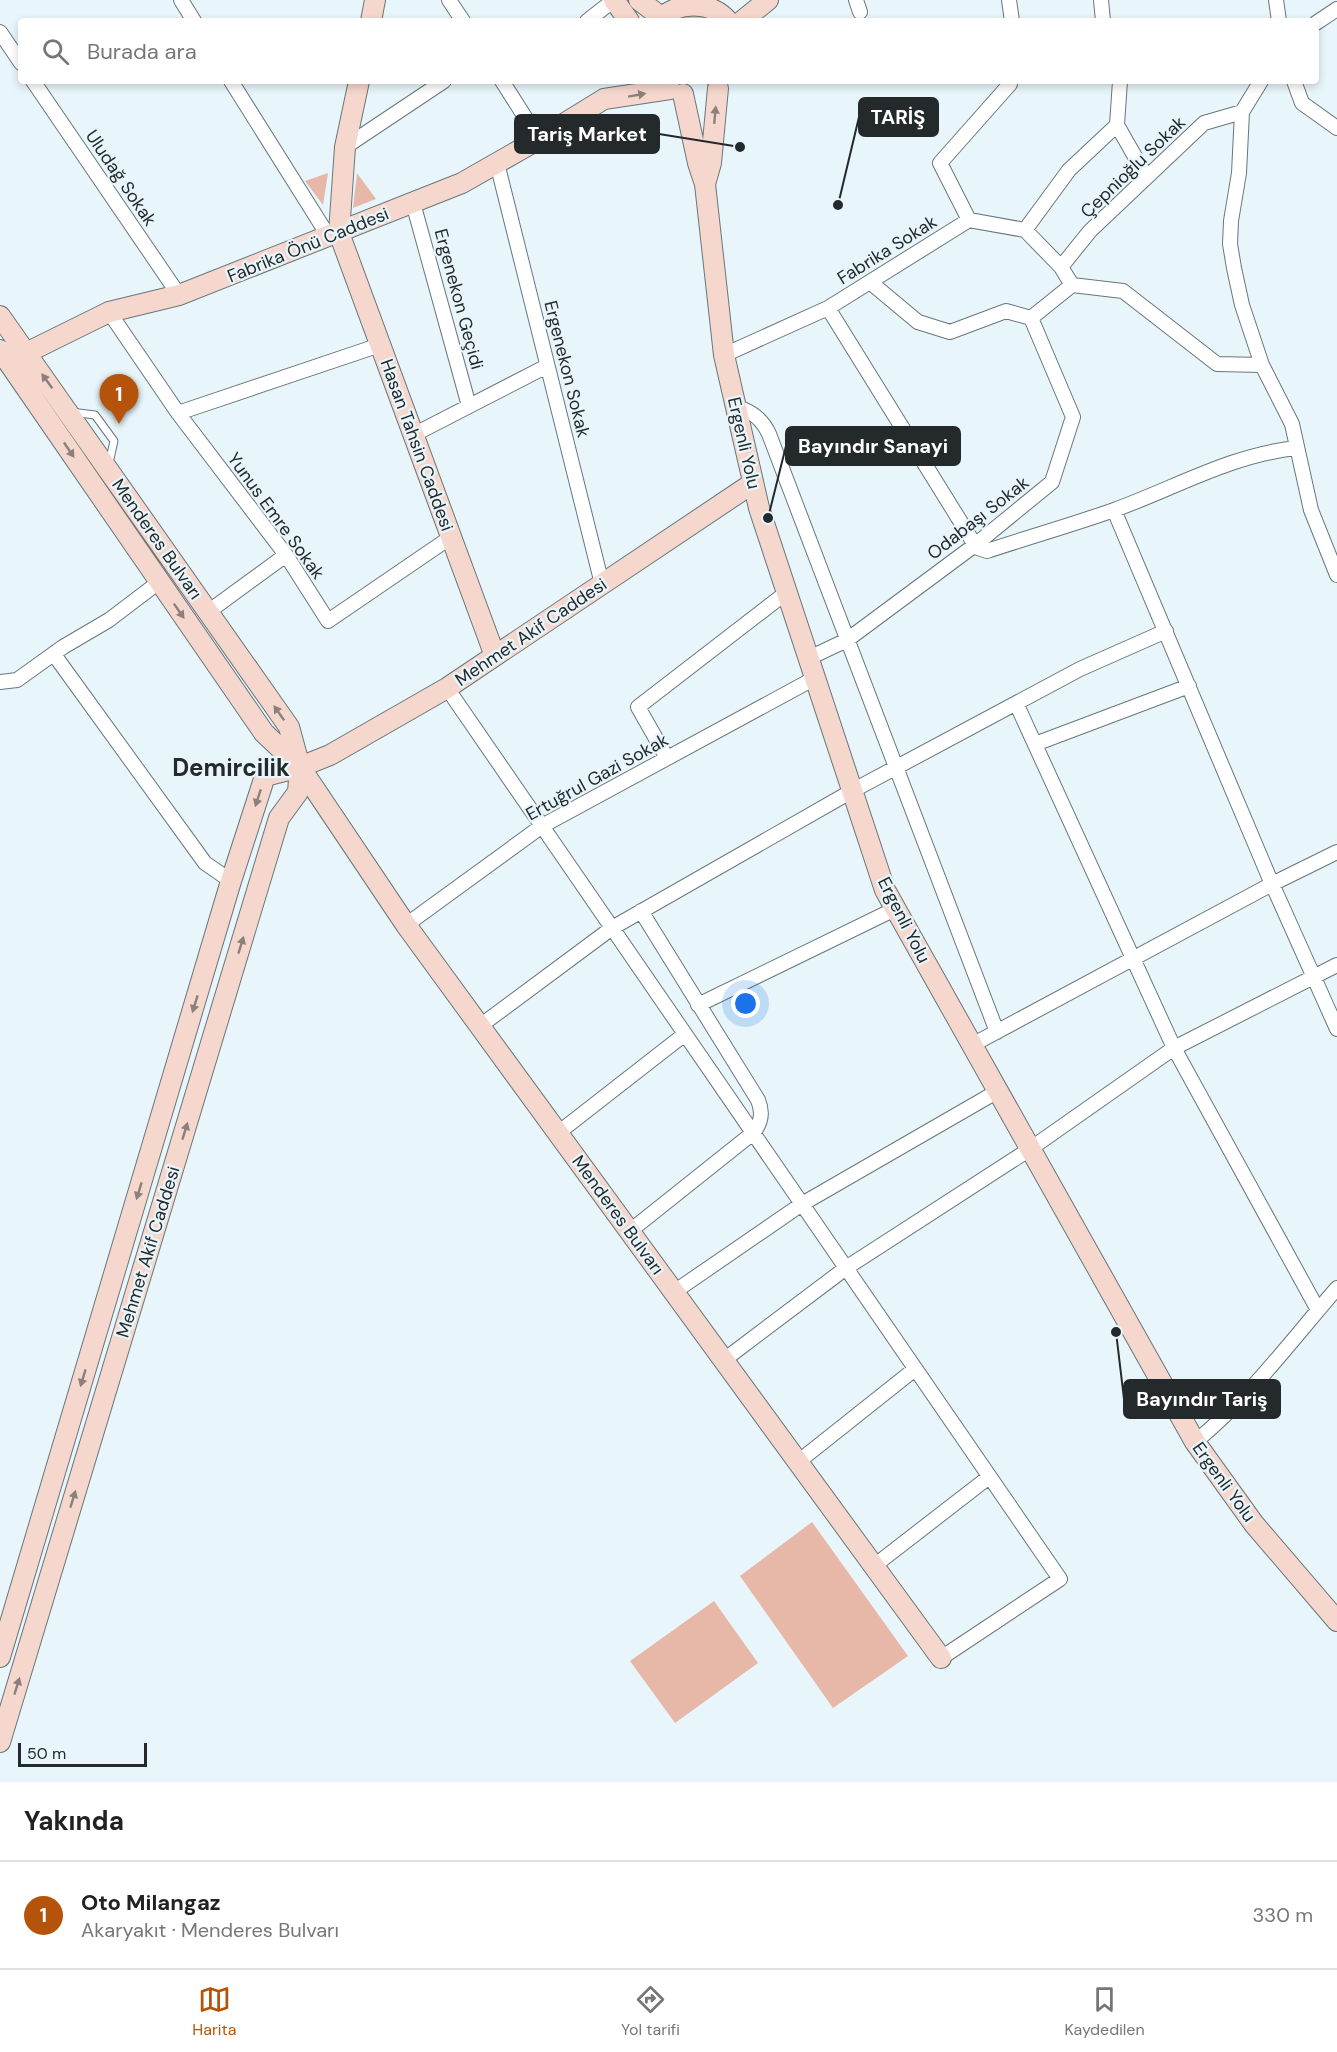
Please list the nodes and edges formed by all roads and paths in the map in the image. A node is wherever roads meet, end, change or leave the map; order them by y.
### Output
1 (181, 0) edge
2 (375, 0) edge
3 (449, 0) edge
4 (614, 0) edge
5 (639, 0) edge
6 (731, 0) edge
7 (768, 0) edge
8 (1009, 0) edge
9 (1101, 0) edge
10 (1276, 0) edge
11 (1337, 9) edge
12 (721, 15) edge
13 (192, 18) edge
14 (372, 18) edge
15 (461, 18) edge
16 (591, 18) edge
17 (627, 18) edge
18 (659, 18) edge
19 (661, 18) edge
20 (746, 18) edge
21 (1012, 18) edge
22 (1103, 18) edge
23 (1279, 18) edge
24 (1319, 21) edge
25 (0, 32) edge
26 (18, 59) edge
27 (35, 84) edge
28 (233, 84) edge
29 (358, 84) edge
30 (440, 84) edge
31 (506, 84) edge
32 (612, 84) edge
33 (721, 84) edge
34 (1010, 84) edge
35 (1120, 84) edge
36 (1259, 84) edge
37 (1295, 84) edge
38 (671, 88) edge
39 (604, 99) junction
40 (1242, 112) junction
41 (1117, 125) junction
42 (1337, 128) edge
43 (539, 139) junction
44 (345, 147) junction
45 (497, 163) junction
46 (1146, 176) junction
47 (705, 184) junction
48 (413, 203) junction
49 (969, 220) junction
50 (1025, 230) junction
51 (334, 235) junction
52 (1061, 267) junction
53 (870, 282) junction
54 (1072, 285) junction
55 (179, 296) junction
56 (828, 308) junction
57 (110, 312) junction
58 (0, 316) edge
59 (1031, 318) junction
60 (380, 345) junction
61 (27, 353) junction
62 (724, 355) junction
63 (3, 359) edge
64 (1262, 365) junction
65 (548, 366) junction
66 (470, 405) junction
67 (736, 407) junction
68 (178, 413) junction
69 (413, 435) junction
70 (1296, 448) junction
71 (753, 483) junction
72 (1114, 510) junction
73 (451, 537) junction
74 (975, 545) junction
75 (286, 555) junction
76 (1337, 575) edge
77 (159, 582) junction
78 (602, 584) junction
79 (787, 592) junction
80 (208, 612) junction
81 (1166, 631) junction
82 (847, 640) junction
83 (495, 656) junction
84 (809, 658) junction
85 (58, 660) dead end
86 (815, 678) junction
87 (0, 681) edge
88 (1189, 686) junction
89 (447, 688) junction
90 (1016, 703) junction
91 (1035, 744) junction
92 (667, 758) junction
93 (300, 767) junction
94 (897, 767) junction
95 (852, 791) junction
96 (542, 826) junction
97 (1337, 852) edge
98 (231, 881) junction
99 (1272, 884) junction
100 (895, 909) junction
101 (641, 911) junction
102 (406, 925) junction
103 (612, 928) junction
104 (1133, 958) junction
105 (1337, 965) edge
106 (1314, 978) junction
107 (698, 1005) junction
108 (480, 1026) junction
109 (1337, 1029) edge
110 (997, 1032) junction
111 (685, 1034) junction
112 (972, 1045) junction
113 (1174, 1048) junction
114 (998, 1091) junction
115 (753, 1132) junction
116 (558, 1133) junction
117 (1030, 1149) junction
118 (802, 1204) junction
119 (630, 1231) junction
120 (846, 1268) junction
121 (1337, 1288) edge
122 (674, 1292) junction
123 (1318, 1310) junction
124 (724, 1360) junction
125 (915, 1369) junction
126 (1195, 1442) junction
127 (798, 1462) junction
128 (990, 1477) junction
129 (874, 1566) junction
130 (1337, 1621) edge
131 (0, 1657) edge
132 (941, 1658) joint
133 (0, 1742) edge

1 - 13 street
2 - 14 street
3 - 15 street
4 - 16 street
4 - 17 street
5 - 18 street
6 - 12 street
7 - 20 street
8 - 21 street
9 - 22 street
10 - 23 street
11 - 24 street
12 - 19 street
25 - 26 street
27 - 55 street, Uludağ Sokak
28 - 51 street, Hasan Tahsin Caddesi
29 - 44 street
30 - 44 street
31 - 43 street
32 - 39 street, Fabrika Önü Caddesi
33 - 38 street, Fabrika Önü Caddesi
47 -> 33 street, Ergenli Yolu
34 - 49 street
35 - 41 street
36 - 40 street
37 - 42 street
39 -> 38 street, Fabrika Önü Caddesi
38 - 47 street
39 - 43 street, Fabrika Önü Caddesi
40 - 46 street, Çepnioğlu Sokak
40 - 64 street
41 - 46 street
41 - 50 street
43 - 45 street, Fabrika Önü Caddesi
44 - 51 street
45 - 48 street, Fabrika Önü Caddesi
45 - 65 street, Ergenekon Sokak
46 - 52 street, Çepnioğlu Sokak
47 - 62 street, Ergenli Yolu
48 - 51 street, Fabrika Önü Caddesi
48 - 66 street, Ergenekon Geçidi
49 - 50 street
49 - 53 street, Fabrika Sokak
50 - 52 street
51 - 55 street, Fabrika Önü Caddesi
51 - 60 street, Hasan Tahsin Caddesi
52 - 54 street
53 - 56 street, Fabrika Sokak
53 - 59 street
54 - 59 street
54 - 64 street
55 - 57 street, Fabrika Önü Caddesi
56 - 62 street, Fabrika Sokak
56 - 74 street
57 - 61 street, Fabrika Önü Caddesi
57 - 68 street, Yunus Emre Sokak
58 - 61 street, Menderes Bulvarı
59 - 74 street, Odabaşı Sokak
60 - 68 street
60 - 69 street, Hasan Tahsin Caddesi
61 - 63 street, Fabrika Önü Caddesi
80 -> 61 street, Menderes Bulvarı
62 - 67 street, Ergenli Yolu
63 -> 77 street, Menderes Bulvarı
64 - 70 street
65 - 66 street, Ergenekon Geçidi
65 - 78 street, Ergenekon Sokak
66 - 69 street, Ergenekon Geçidi
67 - 71 street, Ergenli Yolu
67 - 82 street
68 - 75 street, Yunus Emre Sokak
69 - 73 street, Hasan Tahsin Caddesi
70 - 72 street
70 - 76 street
71 - 78 street, Mehmet Akif Caddesi
71 - 79 street, Ergenli Yolu
72 - 74 street
72 - 81 street
73 - 75 street, Yunus Emre Sokak
73 - 83 street, Hasan Tahsin Caddesi
74 - 82 street, Odabaşı Sokak
75 - 80 street
77 - 87 street
77 -> 93 street, Menderes Bulvarı
78 - 83 street, Mehmet Akif Caddesi
79 - 84 street, Ergenli Yolu
79 - 92 street
93 -> 80 street, Menderes Bulvarı
81 - 88 street
81 - 90 street
82 - 84 street, Odabaşı Sokak
82 - 94 street
83 - 89 street, Mehmet Akif Caddesi
84 - 86 street, Ergenli Yolu
85 - 98 street
86 - 92 street, Ertuğrul Gazi Sokak
86 - 95 street, Ergenli Yolu
88 - 91 street
88 - 99 street
89 - 93 street, Mehmet Akif Caddesi
89 - 96 street
90 - 91 street
90 - 94 street
91 - 104 street
92 - 96 street, Ertuğrul Gazi Sokak
93 -> 98 street, Mehmet Akif Caddesi
93 - 102 street, Menderes Bulvarı
133 -> 93 street, Mehmet Akif Caddesi
94 - 95 street
94 - 110 street
95 - 100 street, Ergenli Yolu
95 - 101 street
96 - 102 street, Ertuğrul Gazi Sokak
96 - 103 street
97 - 99 street
98 -> 131 street, Mehmet Akif Caddesi
99 - 104 street
99 - 106 street
100 - 107 street
100 - 112 street, Ergenli Yolu
101 - 103 street
101 - 107 street
102 - 108 street, Menderes Bulvarı
103 - 108 street
103 - 111 street
104 - 110 street
104 - 113 street
105 - 106 street
106 - 109 street
106 - 113 street
107 - 115 street
108 - 116 street, Menderes Bulvarı
110 - 112 street
111 - 115 street
111 - 116 street
112 - 114 street, Ergenli Yolu
113 - 117 street
113 - 123 street
114 - 117 street, Ergenli Yolu
114 - 118 street
115 - 118 street
115 - 119 street
116 - 119 street, Menderes Bulvarı
117 - 120 street
117 - 126 street, Ergenli Yolu
118 - 120 street
118 - 122 street
119 - 122 street, Menderes Bulvarı
120 - 124 street
120 - 125 street
121 - 123 street
122 - 124 street, Menderes Bulvarı
123 - 126 street
124 - 127 street, Menderes Bulvarı
125 - 127 street
125 - 128 street
126 - 130 street, Ergenli Yolu
127 - 129 street, Menderes Bulvarı
128 - 129 street
128 - 132 street
129 - 132 street, Menderes Bulvarı

